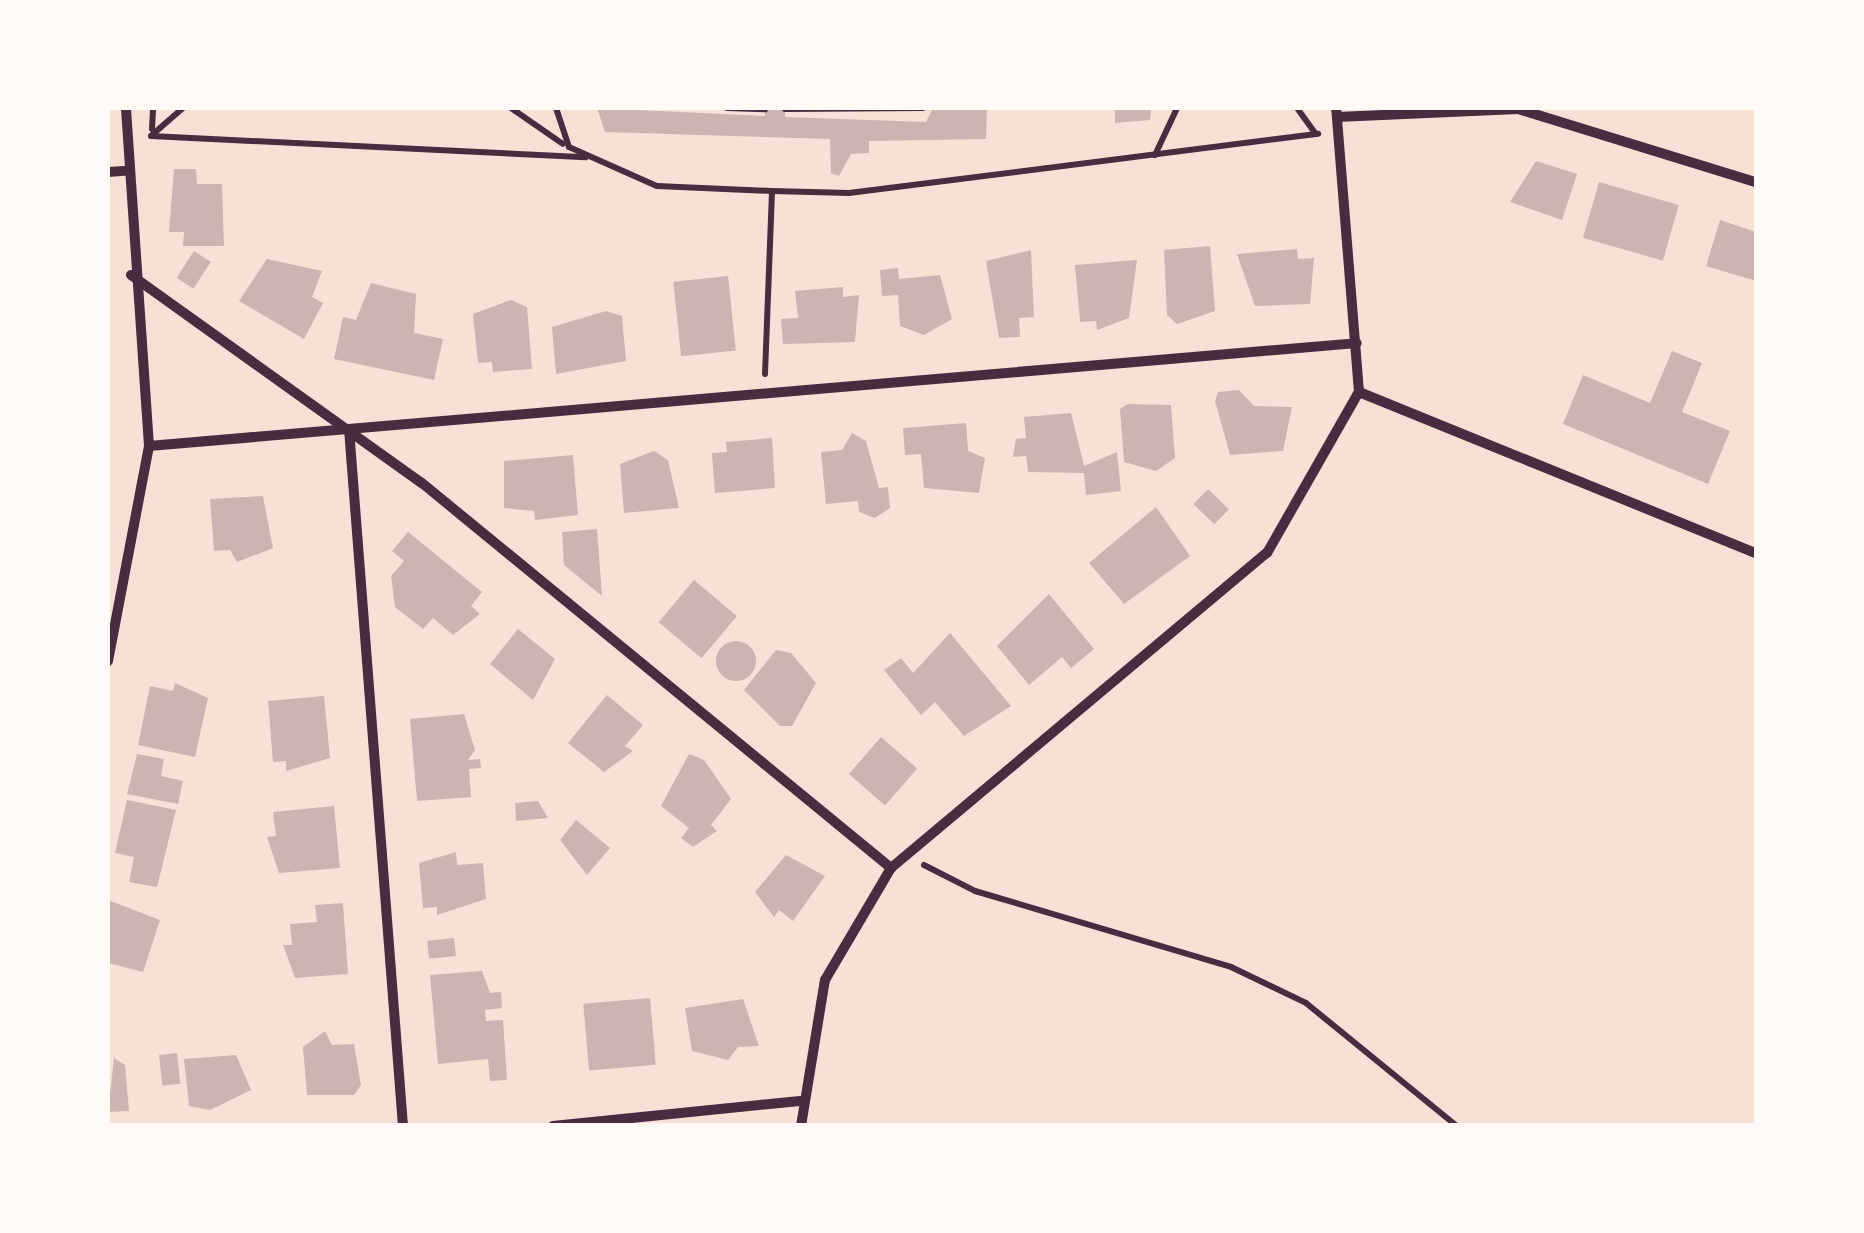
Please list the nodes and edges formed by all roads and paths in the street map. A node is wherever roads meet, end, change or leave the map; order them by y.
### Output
1 (126, 108) edge
2 (153, 108) edge
3 (183, 108) edge
4 (511, 108) edge
5 (556, 108) edge
6 (727, 108) edge
7 (766, 108) edge
8 (923, 108) edge
9 (1177, 108) edge
10 (1298, 108) edge
11 (785, 109) edge
12 (820, 109) edge
13 (1337, 112) edge
14 (1317, 134) junction
15 (151, 136) junction
16 (1339, 137) junction
17 (569, 147) junction
18 (1155, 155) junction
19 (592, 158) junction
20 (124, 171) junction
21 (108, 172) edge
22 (1756, 182) edge
23 (772, 191) junction
24 (131, 275) junction
25 (1357, 343) junction
26 (1359, 392) junction
27 (764, 394) junction
28 (349, 429) junction
29 (150, 446) junction
30 (1756, 554) edge
31 (108, 660) edge
32 (905, 856) junction
33 (891, 868) junction
34 (800, 1101) junction
35 (403, 1126) edge
36 (553, 1126) edge
37 (801, 1126) edge
38 (1456, 1126) edge

1 - 20 street
2 - 15 path
3 - 15 path
4 - 17 path
5 - 17 path
6 - 7 path
8 - 12 path
9 - 18 path
10 - 14 path
11 - 12 path
13 - 16 street
13 - 22 street
14 - 16 path
14 - 18 path
15 - 19 path
16 - 25 street
17 - 19 path
18 - 23 path
19 - 23 path
20 - 21 street
20 - 24 street
23 - 27 path
24 - 28 street
24 - 29 street
25 - 26 street
25 - 27 street
26 - 30 street
26 - 32 street
27 - 28 street
28 - 29 street
28 - 33 street
28 - 35 street
29 - 31 street
32 - 33 street
32 - 38 path
33 - 34 street
34 - 36 street
34 - 37 street

